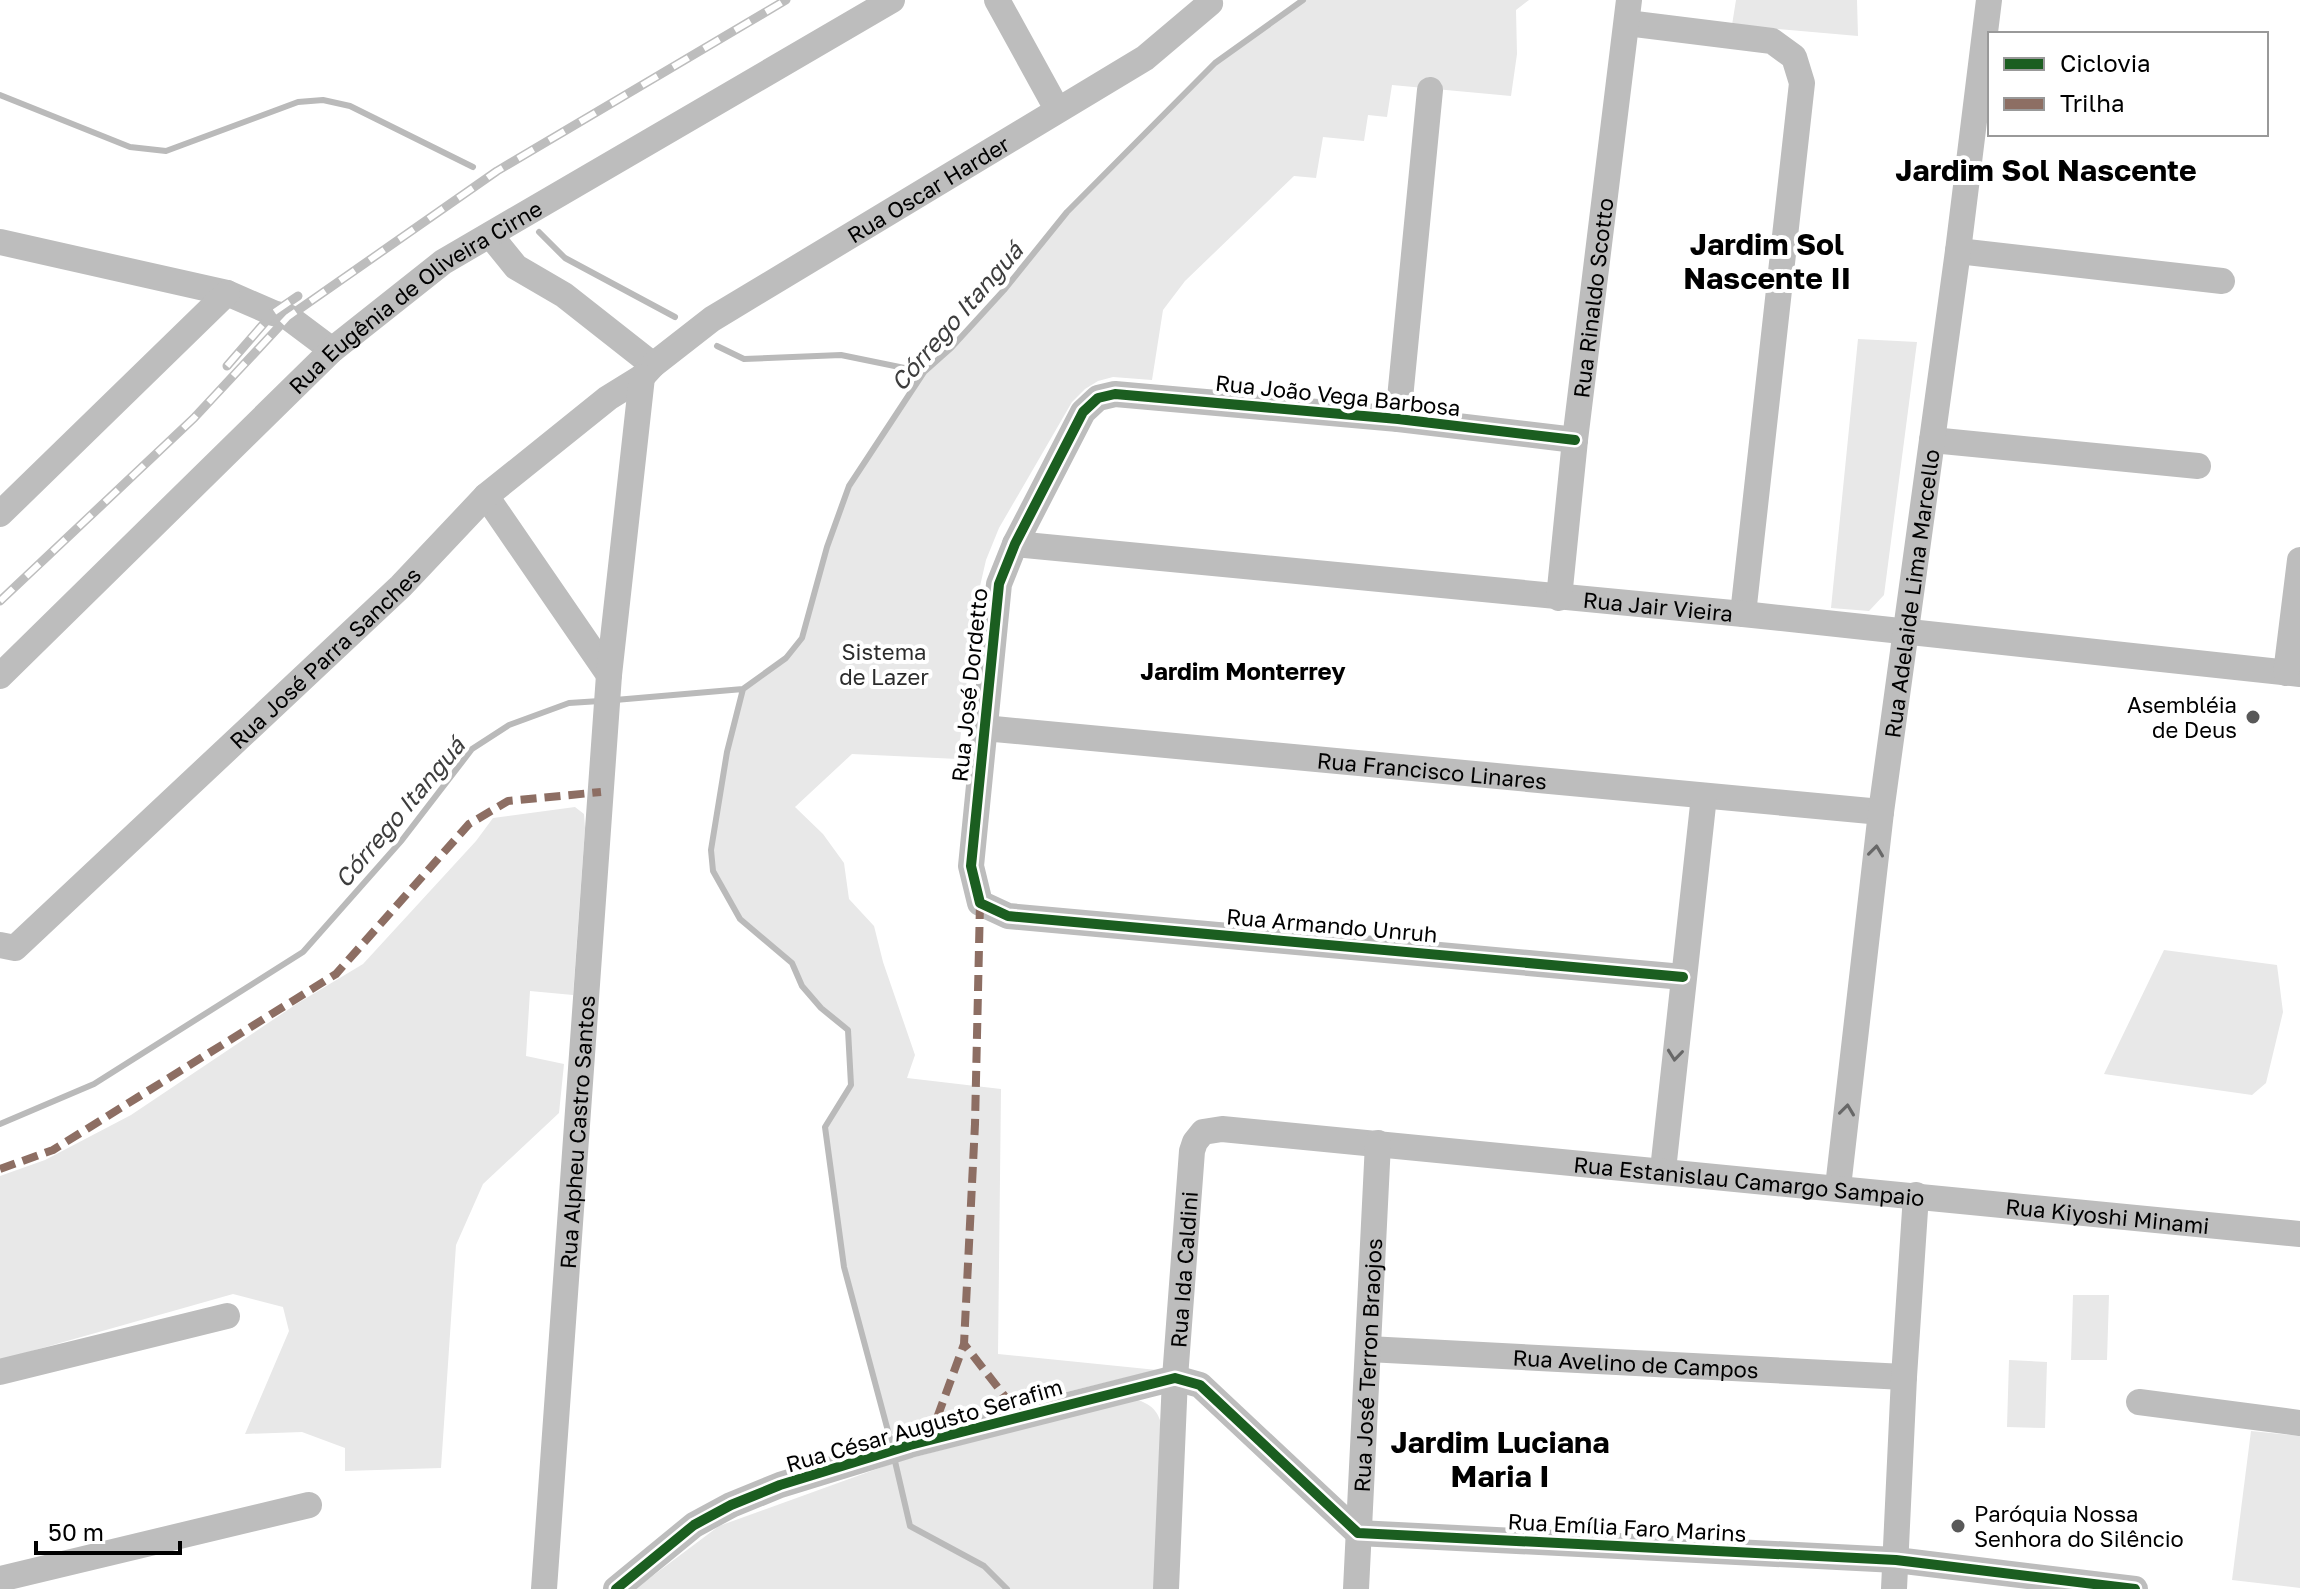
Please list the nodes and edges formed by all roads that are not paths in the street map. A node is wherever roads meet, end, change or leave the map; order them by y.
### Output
1 (892, 0) edge
2 (997, 0) edge
3 (1989, 0) edge
4 (1211, 1) edge
5 (1628, 11) edge
6 (1986, 64) edge
7 (1430, 90) dead end
8 (1057, 109) junction
9 (490, 235) junction
10 (0, 242) edge
11 (1958, 251) junction
12 (2222, 281) dead end
13 (227, 293) junction
14 (332, 350) junction
15 (647, 371) junction
16 (1098, 398) joint
17 (1398, 419) junction
18 (1575, 440) junction
19 (1932, 440) junction
20 (2198, 466) dead end
21 (486, 496) junction
22 (0, 514) edge
23 (1015, 544) junction
24 (2300, 560) edge
25 (618, 576) junction
26 (1559, 598) junction
27 (560, 604) junction
28 (1743, 614) junction
29 (1906, 632) junction
30 (2293, 673) edge
31 (0, 676) edge
32 (609, 678) junction
33 (984, 728) junction
34 (1704, 796) junction
35 (1881, 812) junction
36 (980, 903) joint
37 (8, 946) edge
38 (1683, 977) junction
39 (1195, 1142) joint
40 (1378, 1143) junction
41 (1663, 1170) junction
42 (1838, 1187) junction
43 (1916, 1195) junction
44 (2300, 1234) edge
45 (227, 1316) dead end
46 (1368, 1349) junction
47 (0, 1372) edge
48 (1904, 1377) junction
49 (1175, 1378) junction
50 (2139, 1402) dead end
51 (2300, 1423) edge
52 (309, 1505) dead end
53 (1358, 1533) junction
54 (1896, 1560) junction
55 (0, 1579) edge
56 (544, 1589) edge
57 (616, 1589) edge
58 (1166, 1589) edge
59 (1356, 1589) edge
60 (1894, 1589) edge
61 (2135, 1589) edge

1 - 9 street, Rua Eugênia de Oliveira Cirne
2 - 8 street
3 - 6 street, Rua Adelaide Lima Marcello
4 - 8 street, Rua Oscar Harder
5 - 18 street, Rua Rinaldo Scotto
5 - 28 street
6 - 11 street, Rua Adelaide Lima Marcello
7 - 17 street
8 - 15 street, Rua Oscar Harder
9 - 14 street, Rua Eugênia de Oliveira Cirne
9 - 15 street
10 - 13 street
11 - 12 street
11 - 19 street, Rua Adelaide Lima Marcello
13 - 14 street
13 - 22 street
14 - 31 street, Rua Eugênia de Oliveira Cirne
15 - 21 street, Rua José Parra Sanches
15 - 25 street, Rua Alpheu Castro Santos
16 - 17 street, Rua João Vega Barbosa
16 - 23 street, Rua José Dordetto
17 - 18 street, Rua João Vega Barbosa
18 - 26 street, Rua Rinaldo Scotto
19 - 20 street
19 - 29 street, Rua Adelaide Lima Marcello
21 - 27 street
21 - 37 street, Rua José Parra Sanches
23 - 26 street, Rua Jair Vieira
23 - 33 street, Rua José Dordetto
24 - 30 street
25 - 27 street, Rua Alpheu Castro Santos
25 - 32 street, Rua Alpheu Castro Santos
26 - 28 street, Rua Jair Vieira
27 - 32 street
28 - 29 street, Rua Jair Vieira
29 - 30 street, Rua Jair Vieira
29 - 35 street, Rua Adelaide Lima Marcello
32 - 56 street, Rua Alpheu Castro Santos
33 - 34 street, Rua Francisco Linares
33 - 36 street, Rua José Dordetto
34 - 35 street, Rua Francisco Linares
34 - 38 street
42 -> 35 street, Rua Adelaide Lima Marcello
36 - 38 street, Rua Armando Unruh
38 -> 41 street
39 - 40 street, Rua Estanislau Camargo Sampaio
39 - 49 street, Rua Ida Caldini
40 - 41 street, Rua Estanislau Camargo Sampaio
40 - 46 street, Rua José Terron Braojos
41 - 42 street, Rua Estanislau Camargo Sampaio
42 - 43 street, Rua Estanislau Camargo Sampaio
43 - 44 street, Rua Kiyoshi Minami
43 - 48 street, Rua Estanislau Camargo Sampaio
45 - 47 street
46 - 48 street, Rua Avelino de Campos
46 - 53 street, Rua José Terron Braojos
48 - 54 street, Rua Estanislau Camargo Sampaio
49 - 53 street
49 - 57 street, Rua César Augusto Serafim
49 - 58 street, Rua Ida Caldini
50 - 51 street
52 - 55 street
53 - 54 street, Rua Emília Faro Marins
53 - 59 street, Rua José Terron Braojos
54 - 60 street, Rua Estanislau Camargo Sampaio
54 - 61 street, Rua Emília Faro Marins

